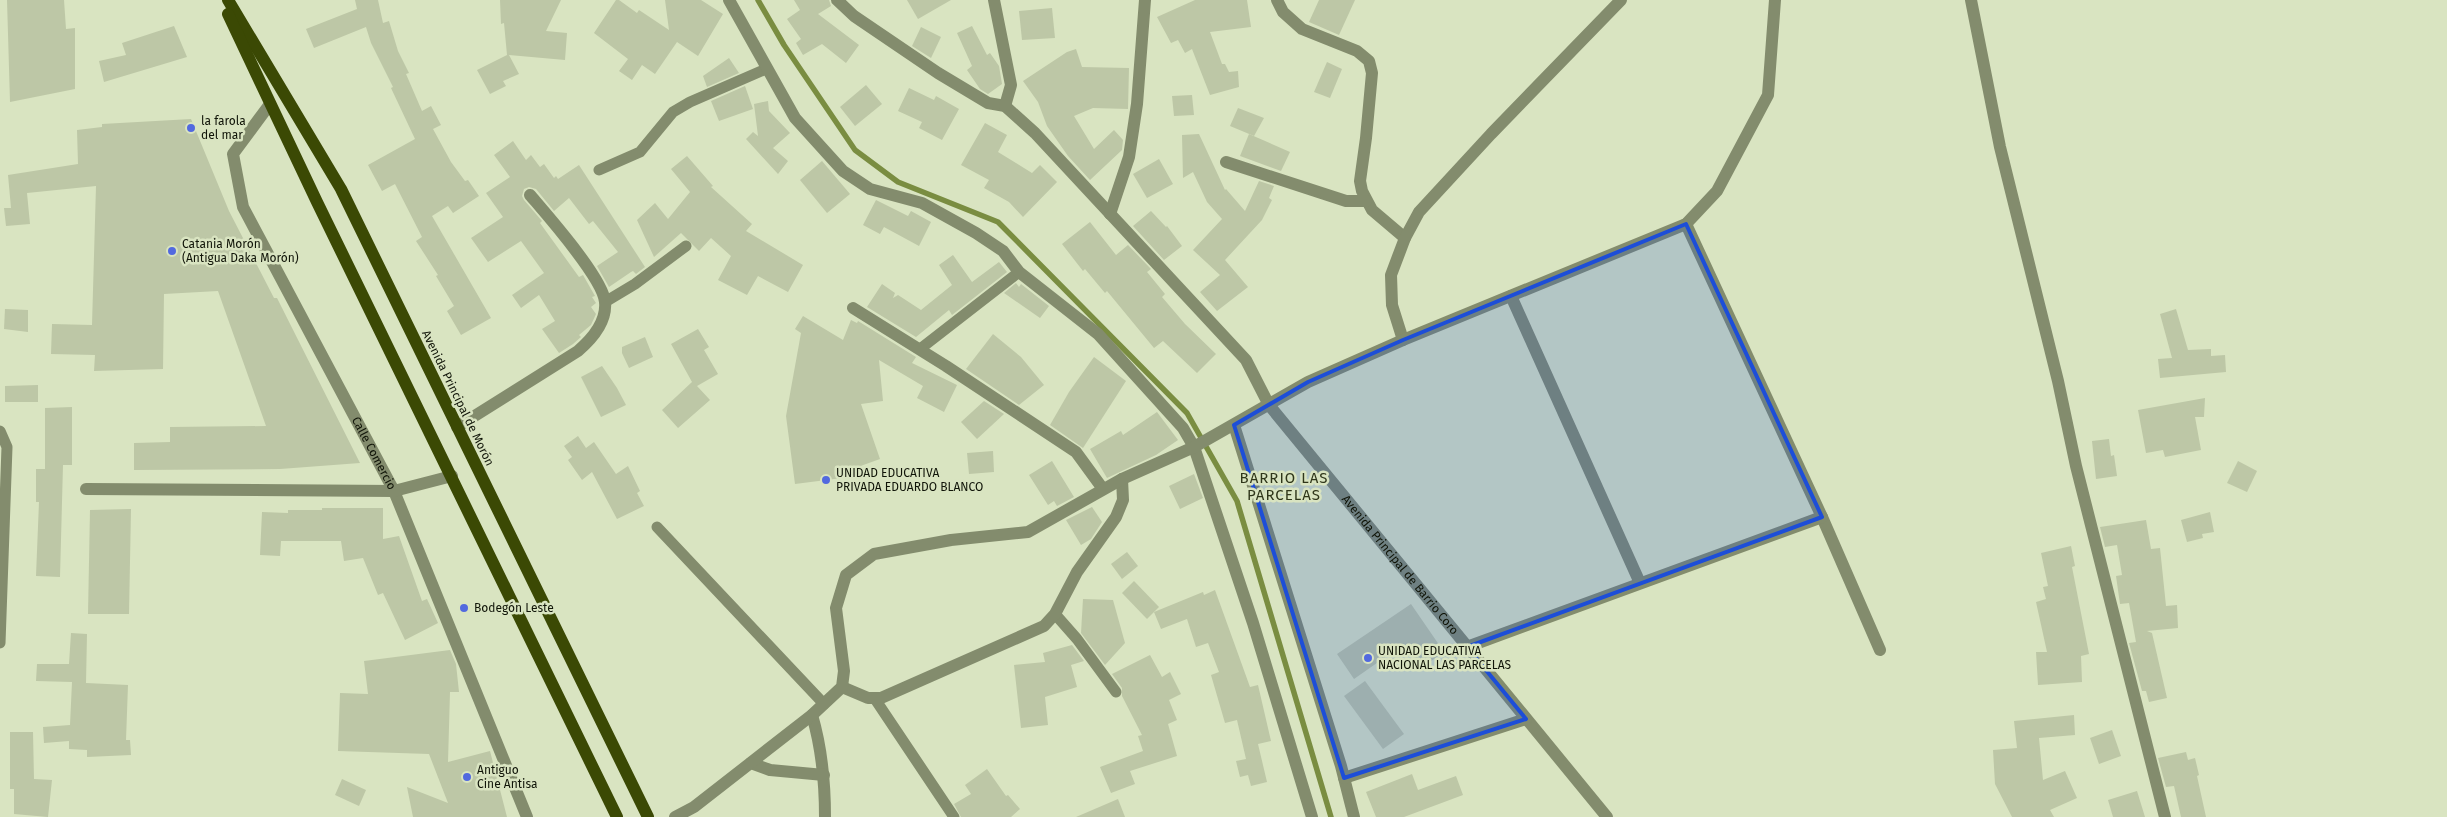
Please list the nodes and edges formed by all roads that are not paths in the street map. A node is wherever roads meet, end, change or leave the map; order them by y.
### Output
1 (222, 0) edge
2 (228, 0) edge
3 (729, 0) edge
4 (837, 0) edge
5 (994, 0) edge
6 (1146, 0) edge
7 (1277, 0) edge
8 (1621, 0) edge
9 (1776, 0) edge
10 (1971, 0) edge
11 (766, 69) junction
12 (270, 104) junction
13 (1005, 106) junction
14 (1226, 162) dead end
15 (599, 170) dead end
16 (530, 195) dead end
17 (1366, 201) junction
18 (1110, 214) junction
19 (1686, 224) junction
20 (1405, 238) junction
21 (686, 246) dead end
22 (1019, 272) junction
23 (1511, 296) junction
24 (606, 302) junction
25 (853, 308) dead end
26 (1403, 340) junction
27 (920, 349) junction
28 (1269, 405) junction
29 (1234, 425) junction
30 (457, 427) junction
31 (0, 431) edge
32 (1195, 446) junction
33 (452, 476) junction
34 (1122, 479) junction
35 (86, 489) dead end
36 (1103, 489) junction
37 (394, 491) junction
38 (1822, 517) junction
39 (657, 527) dead end
40 (1640, 583) junction
41 (1055, 614) junction
42 (0, 643) edge
43 (1467, 647) junction
44 (1880, 650) dead end
45 (842, 687) junction
46 (1116, 692) dead end
47 (875, 699) junction
48 (824, 704) junction
49 (812, 715) junction
50 (1526, 719) junction
51 (751, 762) junction
52 (824, 775) junction
53 (1344, 778) junction
54 (527, 817) edge
55 (617, 817) edge
56 (648, 817) edge
57 (675, 817) edge
58 (825, 817) edge
59 (954, 817) edge
60 (1312, 817) edge
61 (1354, 817) edge
62 (1607, 817) edge
63 (2165, 817) edge

1 - 12 main road
2 - 30 main road, Avenida Principal de Morón
3 - 11 street
4 - 13 street
5 - 13 street
6 - 18 street
7 - 17 street
8 - 20 street
9 - 19 street
10 - 63 street
11 - 15 lane
11 - 22 street
12 - 33 main road
12 - 37 street, Calle Comercio
13 - 18 street, Avenida Principal de Barrio Coro
14 - 17 street
16 - 24 street
17 - 20 street
18 - 28 street, Avenida Principal de Barrio Coro
19 - 23 street
19 - 38 street
20 - 26 street
21 - 24 lane
22 - 27 lane
22 - 32 street
23 - 26 street
23 - 40 street
24 - 30 street
25 - 27 street
26 - 28 street
27 - 36 street
28 - 29 street
28 - 43 street, Avenida Principal de Barrio Coro
29 - 32 street
29 - 53 street
30 - 56 main road, Avenida Principal de Morón
31 - 42 lane
32 - 34 street
32 - 60 street
33 - 37 street
33 - 55 main road
34 - 36 street
34 - 41 street
35 - 37 street
36 - 45 street
37 - 54 street, Calle Comercio
38 - 40 street
38 - 44 street
39 - 48 lane
40 - 43 street
41 - 46 lane
41 - 47 street
43 - 50 street, Avenida Principal de Barrio Coro
45 - 47 street
45 - 48 street
47 - 59 lane
48 - 49 street
49 - 51 street
49 - 52 street
50 - 53 street
50 - 62 street, Avenida Principal de Barrio Coro
51 - 52 street
51 - 57 street
52 - 58 street
53 - 61 street

